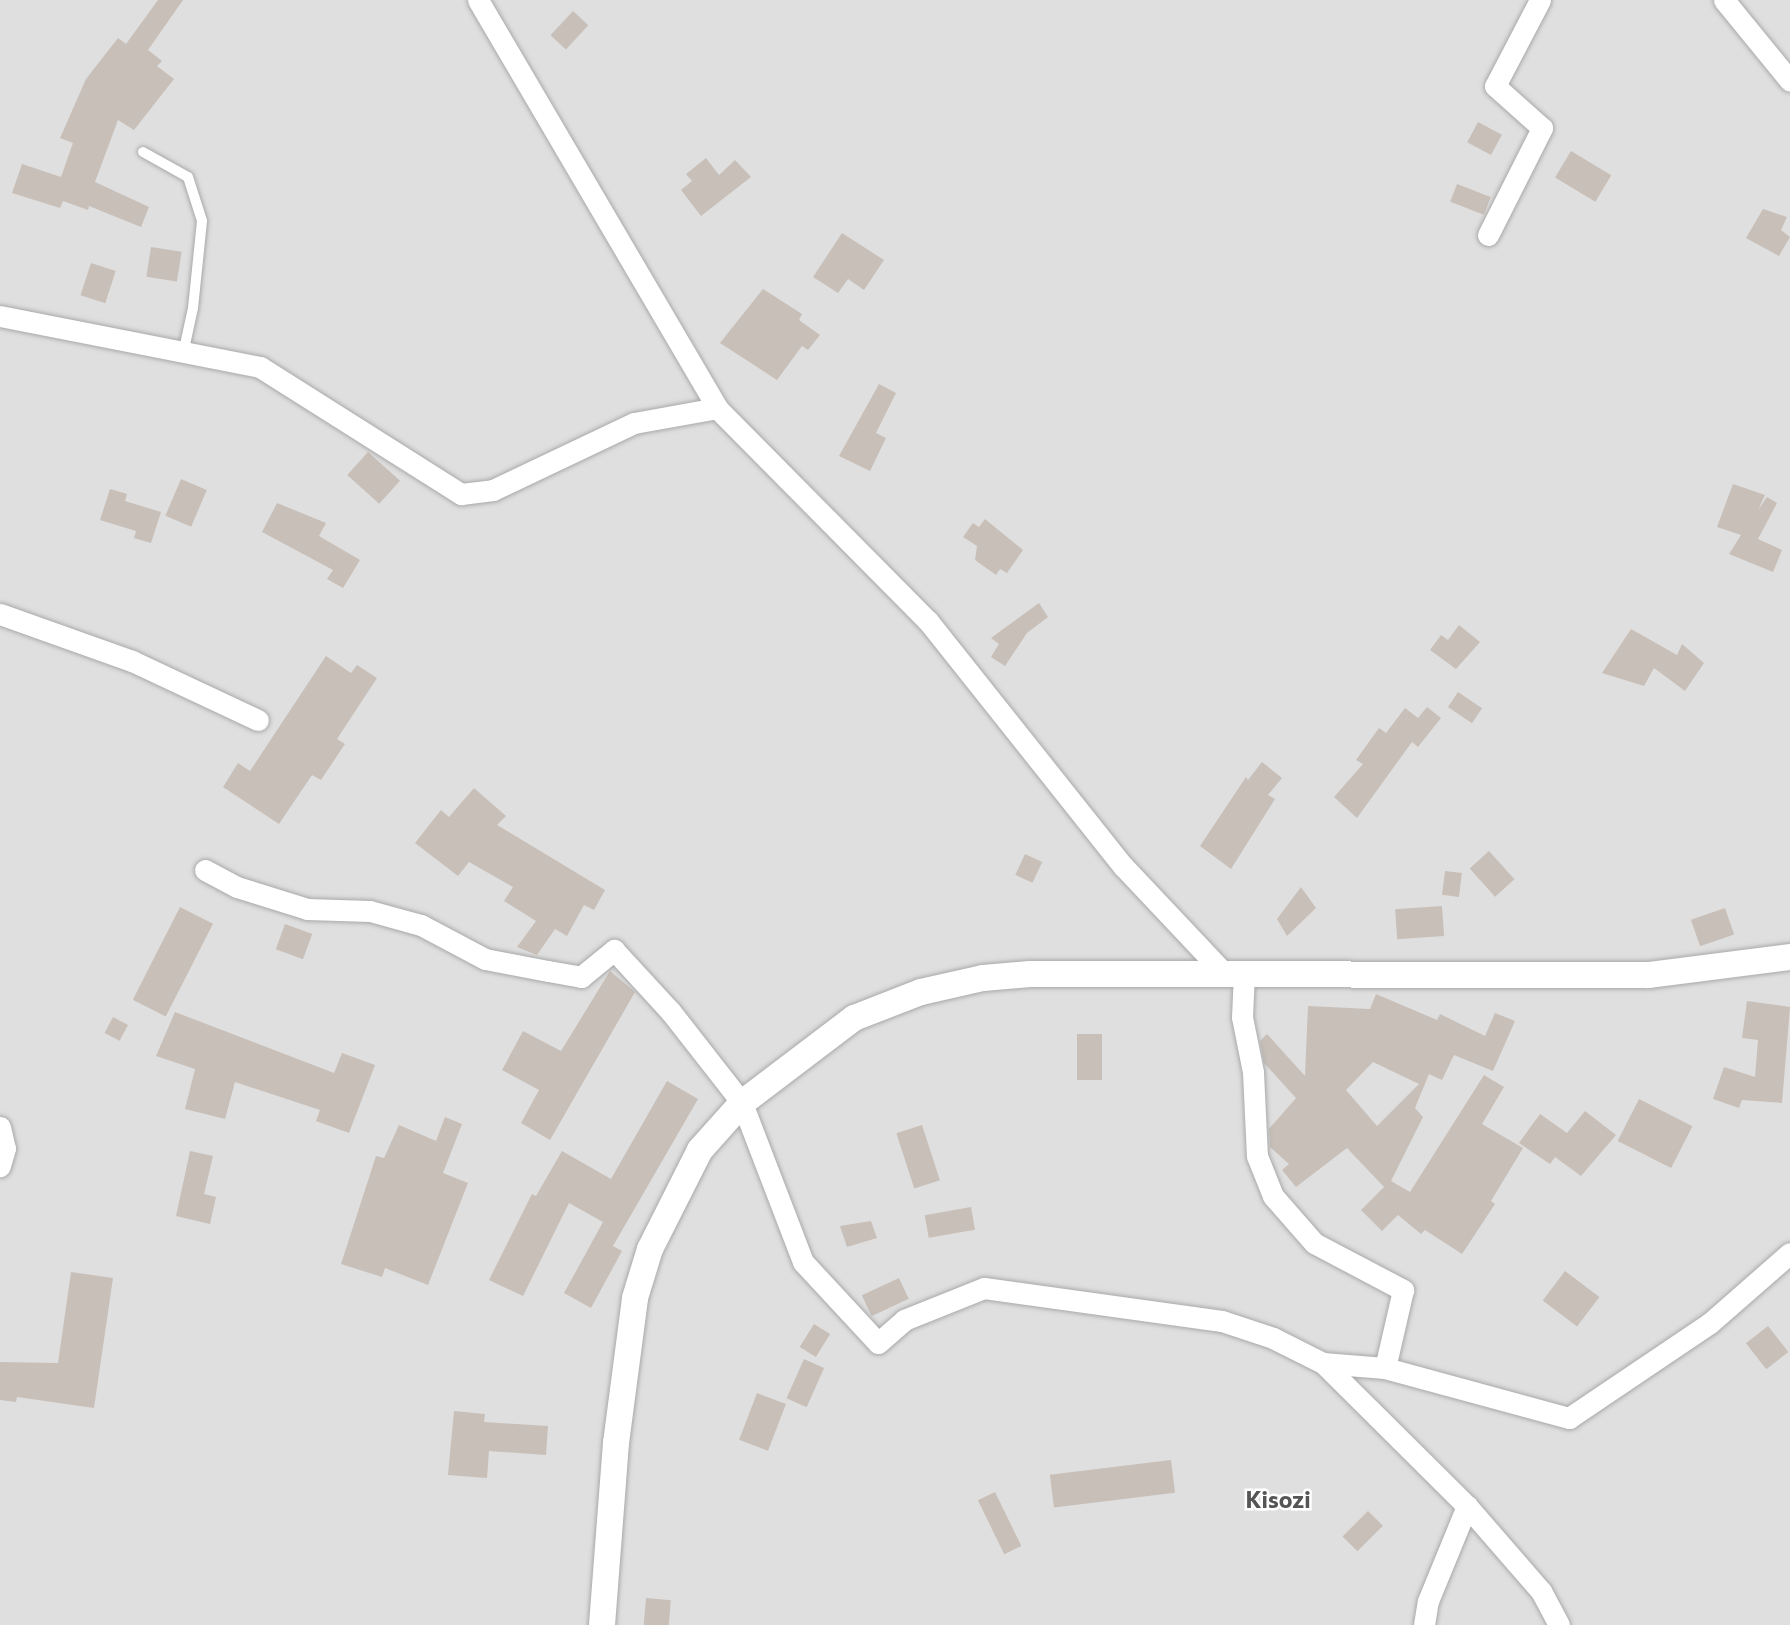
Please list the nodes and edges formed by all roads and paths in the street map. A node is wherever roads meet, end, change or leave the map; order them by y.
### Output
1 (478, 0) edge
2 (1540, 0) edge
3 (1724, 0) edge
4 (1790, 81) edge
5 (144, 152) dead end
6 (1488, 235) dead end
7 (0, 316) edge
8 (183, 354) junction
9 (718, 408) junction
10 (0, 614) edge
11 (258, 720) dead end
12 (205, 870) dead end
13 (1790, 957) edge
14 (1233, 971) junction
15 (742, 1103) junction
16 (0, 1127) edge
17 (0, 1166) edge
18 (1790, 1253) edge
19 (1323, 1363) junction
20 (1385, 1368) junction
21 (1467, 1506) junction
22 (602, 1625) edge
23 (1424, 1625) edge
24 (1559, 1625) edge

1 - 9 street
2 - 6 street
3 - 4 street
5 - 8 lane
7 - 8 street
8 - 9 street
9 - 14 street
10 - 11 street
12 - 15 street
13 - 14 street
14 - 15 street
14 - 20 street
15 - 19 street
15 - 22 street
16 - 17 street
18 - 20 street
19 - 20 street
19 - 21 street
21 - 23 street
21 - 24 street

